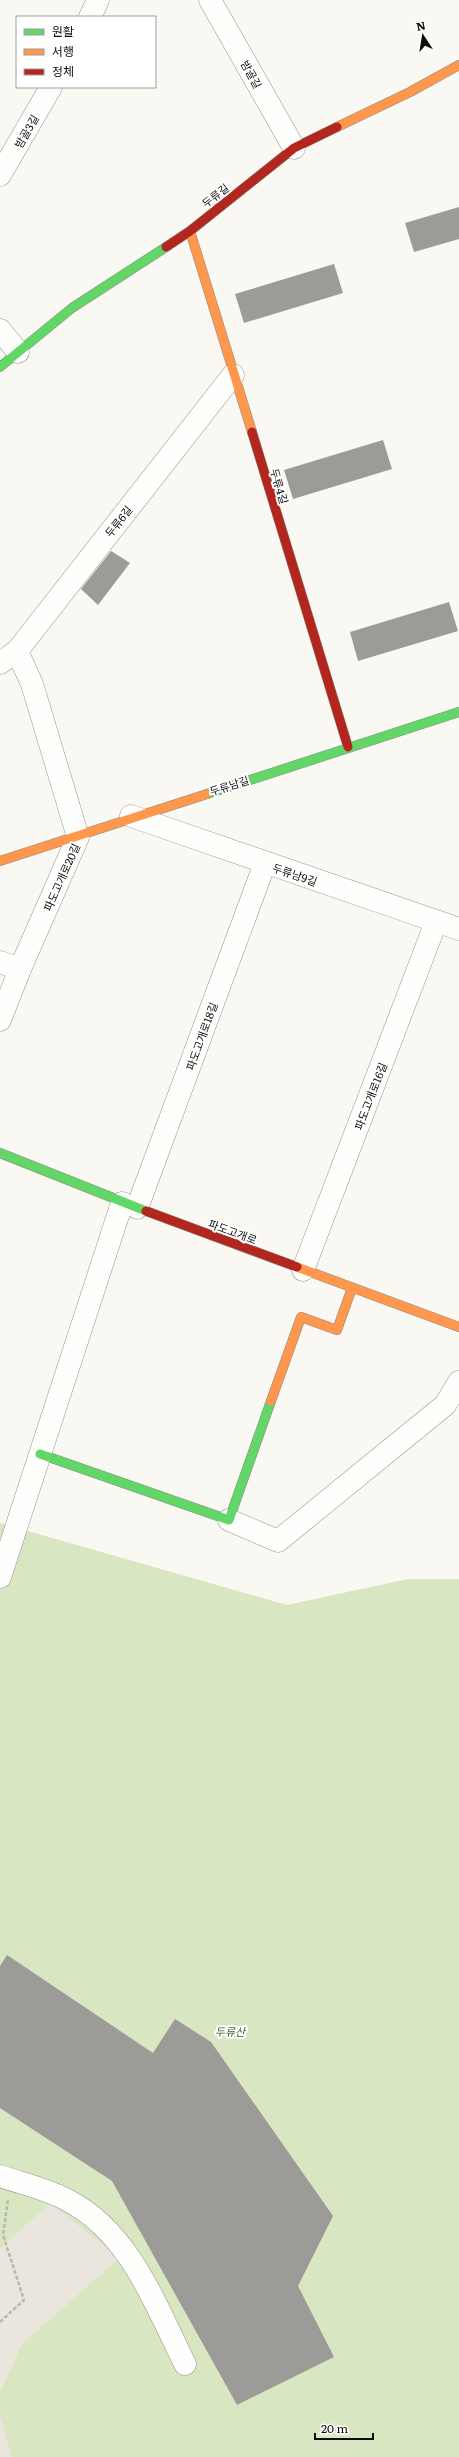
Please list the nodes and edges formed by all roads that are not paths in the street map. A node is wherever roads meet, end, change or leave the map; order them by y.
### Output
1 (98, 0) edge
2 (210, 0) edge
3 (90, 16) edge
4 (459, 65) edge
5 (51, 88) edge
6 (294, 148) junction
7 (0, 175) edge
8 (190, 231) junction
9 (0, 330) edge
10 (18, 352) junction
11 (0, 367) edge
12 (233, 375) junction
13 (8, 657) edge
14 (459, 712) edge
15 (348, 747) junction
16 (131, 816) junction
17 (78, 837) junction
18 (0, 861) edge
19 (265, 863) junction
20 (436, 922) junction
21 (459, 930) edge
22 (10, 965) edge
23 (0, 1020) edge
24 (0, 1153) edge
25 (129, 1206) junction
26 (303, 1270) junction
27 (352, 1288) junction
28 (459, 1327) edge
29 (459, 1382) edge
30 (40, 1454) junction
31 (229, 1520) junction
32 (0, 1577) edge
33 (0, 2176) edge
34 (185, 2364) dead end

1 - 3 street
2 - 6 street, 밤골길
4 - 6 street, 두류길
5 - 7 street, 밤골3길
6 - 8 street, 두류길
8 - 10 street, 두류길
8 - 12 street, 두류4길
9 - 10 street
10 - 11 street, 두류길
12 - 13 street, 두류6길
12 - 15 street, 두류4길
13 - 17 street, 파도고개로20길
14 - 15 street, 두류남길
15 - 16 street, 두류남길
16 - 17 street, 두류남길
16 - 19 street, 두류남9길
17 - 18 street, 두류남길
17 - 22 street, 파도고개로20길
19 - 20 street, 두류남9길
19 - 25 street, 파도고개로18길
20 - 21 street, 두류남9길
20 - 26 street, 파도고개로16길
22 - 23 street, 파도고개로20길
24 - 25 street, 파도고개로
25 - 26 street, 파도고개로
25 - 30 street, 파도고개로18길
26 - 27 street, 파도고개로
27 - 28 street, 파도고개로
27 - 31 street
29 - 31 street
30 - 31 street
30 - 32 street, 파도고개로18길
33 - 34 street

